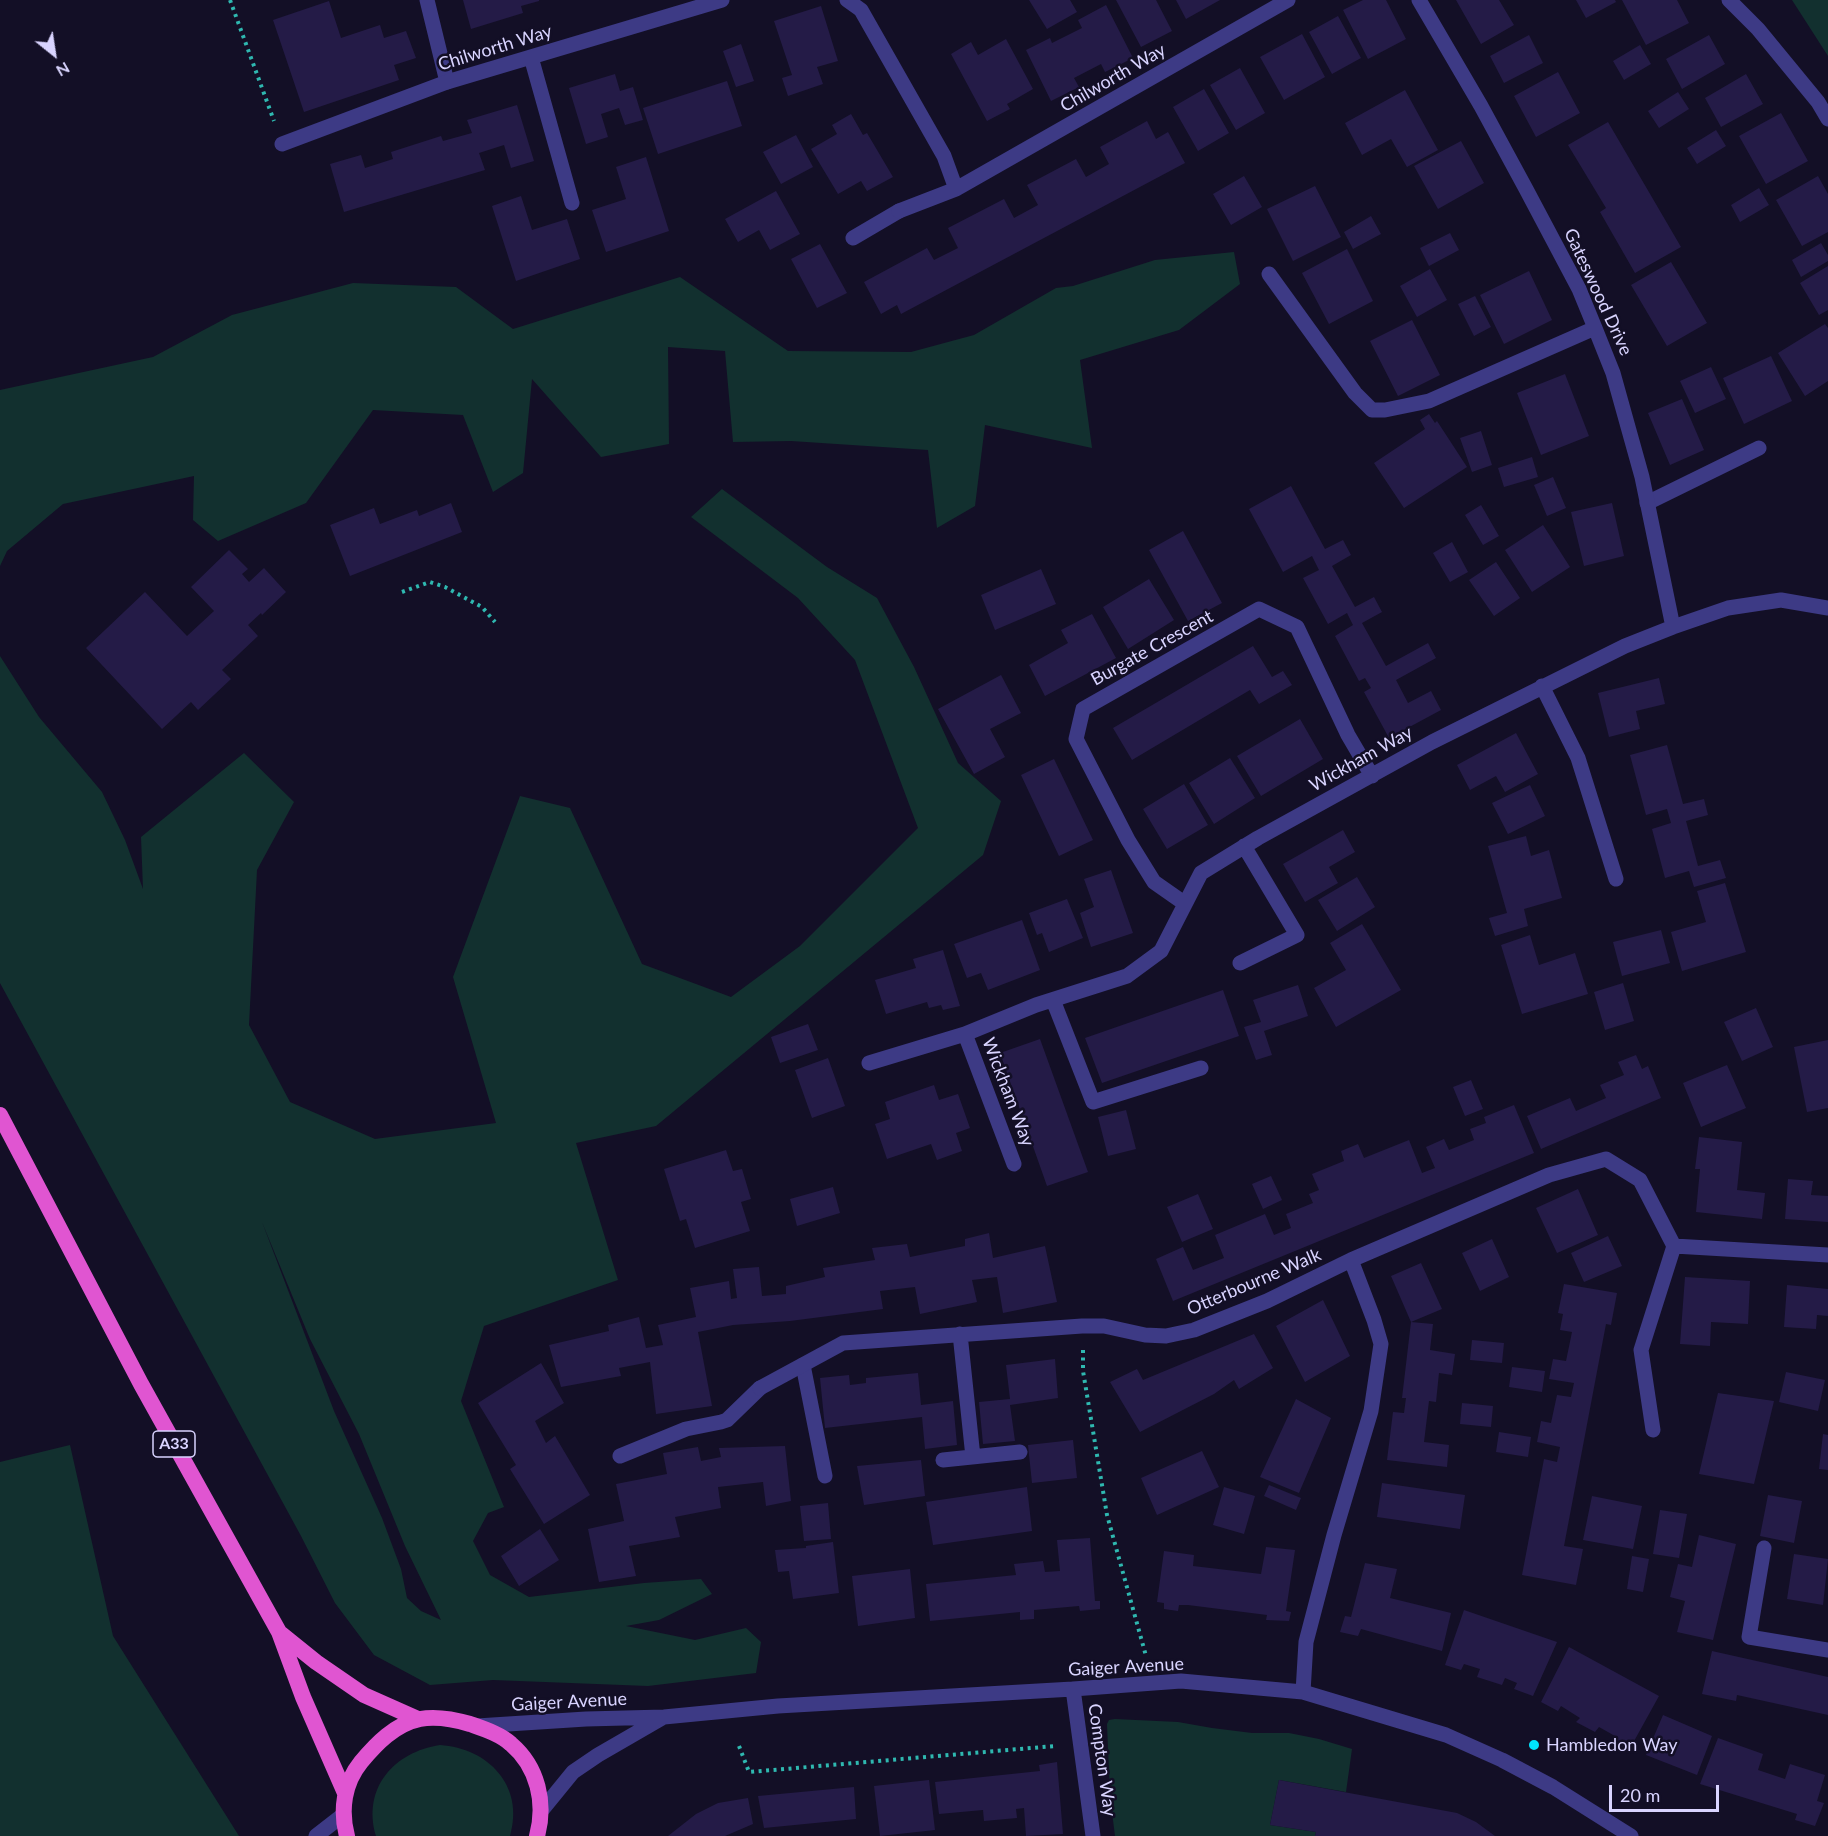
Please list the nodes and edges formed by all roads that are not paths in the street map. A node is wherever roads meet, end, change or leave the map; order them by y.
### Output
1 (427, 0) edge
2 (722, 0) edge
3 (847, 0) edge
4 (1288, 0) edge
5 (1419, 0) edge
6 (1728, 0) edge
7 (863, 5) edge
8 (531, 57) junction
9 (447, 82) junction
10 (1828, 119) edge
11 (282, 144) road end
12 (956, 189) junction
13 (572, 203) dead end
14 (853, 238) dead end
15 (1269, 274) dead end
16 (1595, 328) junction
17 (1759, 448) dead end
18 (1647, 503) junction
19 (1828, 608) edge
20 (1674, 627) junction
21 (1542, 686) junction
22 (1372, 776) junction
23 (1244, 846) junction
24 (1616, 879) dead end
25 (1184, 903) junction
26 (1240, 963) dead end
27 (1053, 1000) junction
28 (965, 1034) junction
29 (869, 1063) dead end
30 (1201, 1068) dead end
31 (0, 1115) edge
32 (1014, 1164) dead end
33 (1674, 1246) junction
34 (1828, 1255) edge
35 (1351, 1260) junction
36 (960, 1334) junction
37 (803, 1365) junction
38 (1653, 1430) dead end
39 (1020, 1452) dead end
40 (620, 1456) dead end
41 (973, 1457) junction
42 (943, 1460) dead end
43 (825, 1476) dead end
44 (1764, 1548) dead end
45 (279, 1632) junction
46 (1828, 1650) edge
47 (1073, 1689) junction
48 (1303, 1692) junction
49 (664, 1717) junction
50 (418, 1719) junction
51 (475, 1726) junction
52 (345, 1793) junction
53 (542, 1810) junction
54 (343, 1815) junction
55 (316, 1836) edge
56 (347, 1836) edge
57 (537, 1836) edge
58 (1093, 1836) edge
59 (1631, 1836) edge

1 - 9 street
2 - 8 street, Chilworth Way
3 - 7 street
4 - 12 street, Chilworth Way
5 - 16 street, Gateswood Drive
6 - 10 street
7 - 12 street
8 - 9 street, Chilworth Way
8 - 13 street
9 - 11 street, Chilworth Way
12 - 14 street, Chilworth Way
15 - 16 street
16 - 18 street, Gateswood Drive
17 - 18 street
18 - 20 street, Gateswood Drive
19 - 20 street, Wickham Way
20 - 21 street, Wickham Way
21 - 22 street, Wickham Way
21 - 24 street
22 - 23 street, Wickham Way
22 - 25 street, Burgate Crescent
23 - 25 street, Wickham Way
23 - 26 street
25 - 27 street, Wickham Way
27 - 28 street, Wickham Way
27 - 30 street
28 - 29 street, Wickham Way
28 - 32 street, Wickham Way
31 - 45 highway, A33
33 - 34 street
33 - 35 street, Otterbourne Walk
33 - 38 street
35 - 36 street, Otterbourne Walk
35 - 48 street
36 - 37 street, Otterbourne Walk
36 - 41 street
37 - 40 street, Otterbourne Walk
37 - 43 street
39 - 41 street
41 - 42 street
44 - 46 street
45 - 50 highway, A33
45 - 52 highway, A33
47 - 48 street, Gaiger Avenue
47 - 49 street, Gaiger Avenue
47 - 58 street, Compton Way
48 - 59 street, Gaiger Avenue
49 - 51 street, Gaiger Avenue
49 - 53 street, Gaiger Avenue
50 - 51 highway
50 - 52 highway
51 - 53 highway
52 - 54 highway
53 - 57 highway
54 - 55 street
54 - 56 highway

